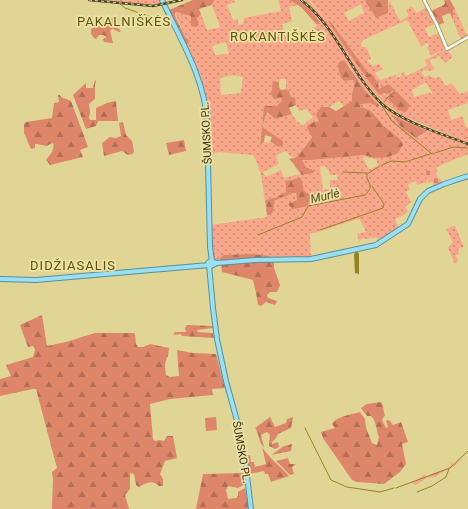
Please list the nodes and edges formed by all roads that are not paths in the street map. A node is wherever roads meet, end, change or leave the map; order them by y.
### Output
1 (424, 0) edge
2 (163, 2) edge
3 (468, 37) edge
4 (468, 176) edge
5 (211, 263) junction
6 (0, 279) edge
7 (251, 509) edge

1 - 3 street
2 - 5 main road, ŠUMSKO PL.
4 - 5 main road
5 - 6 main road
5 - 7 main road, ŠUMSKO PL.

